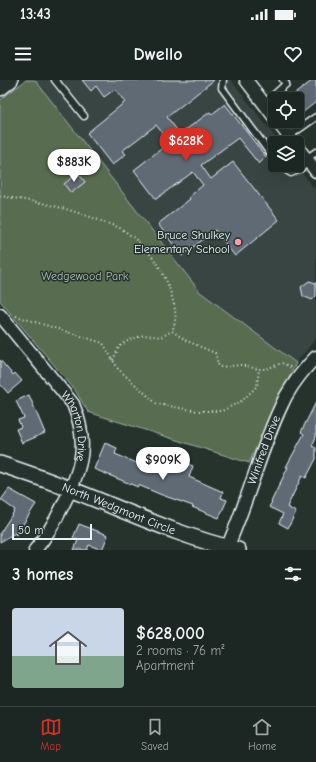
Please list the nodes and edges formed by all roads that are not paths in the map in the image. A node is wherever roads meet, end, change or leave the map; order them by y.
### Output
1 (10, 80) edge
2 (55, 80) edge
3 (223, 80) edge
4 (246, 80) edge
5 (283, 80) edge
6 (0, 88) edge
7 (264, 104) junction
8 (268, 109) edge
9 (84, 116) dead end
10 (316, 117) edge
11 (295, 136) edge
12 (268, 150) edge
13 (304, 154) edge
14 (312, 161) edge
15 (0, 315) edge
16 (316, 357) edge
17 (0, 464) edge
18 (71, 489) junction
19 (230, 549) edge
20 (35, 550) edge

1 - 6 street
2 - 9 lane
3 - 12 lane
4 - 7 street
5 - 7 lane
7 - 8 street
10 - 11 lane
13 - 14 street
15 - 18 street, Wharton Drive
16 - 19 street, Winifred Drive
17 - 18 street, North Wedgmont Circle
18 - 19 street, North Wedgmont Circle
18 - 20 street, Wharton Drive

